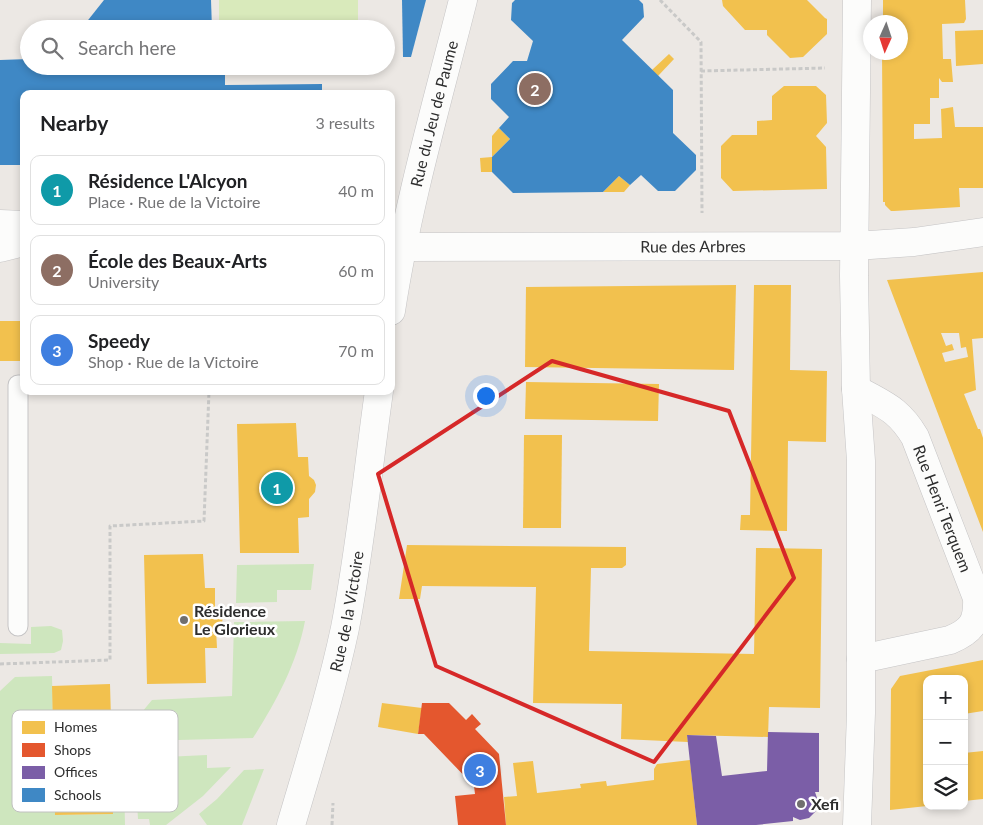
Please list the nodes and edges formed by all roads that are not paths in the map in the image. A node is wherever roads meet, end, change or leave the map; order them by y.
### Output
1 (463, 0) edge
2 (857, 0) edge
3 (0, 224) edge
4 (20, 225) edge
5 (983, 232) edge
6 (400, 233) edge
7 (20, 243) edge
8 (855, 246) junction
9 (0, 248) edge
10 (395, 276) edge
11 (20, 385) edge
12 (856, 389) junction
13 (378, 395) edge
14 (18, 626) dead end
15 (861, 658) junction
16 (291, 825) edge
17 (857, 825) edge

1 - 6 street, Rue du Jeu de Paume
2 - 8 street
3 - 4 street
5 - 8 street, Rue des Arbres
6 - 8 street, Rue des Arbres
6 - 10 street
7 - 9 street
8 - 12 street
11 - 14 lane
12 - 15 street
12 - 15 street, Rue Henri Terquem
13 - 16 street, Rue de la Victoire
15 - 17 street

